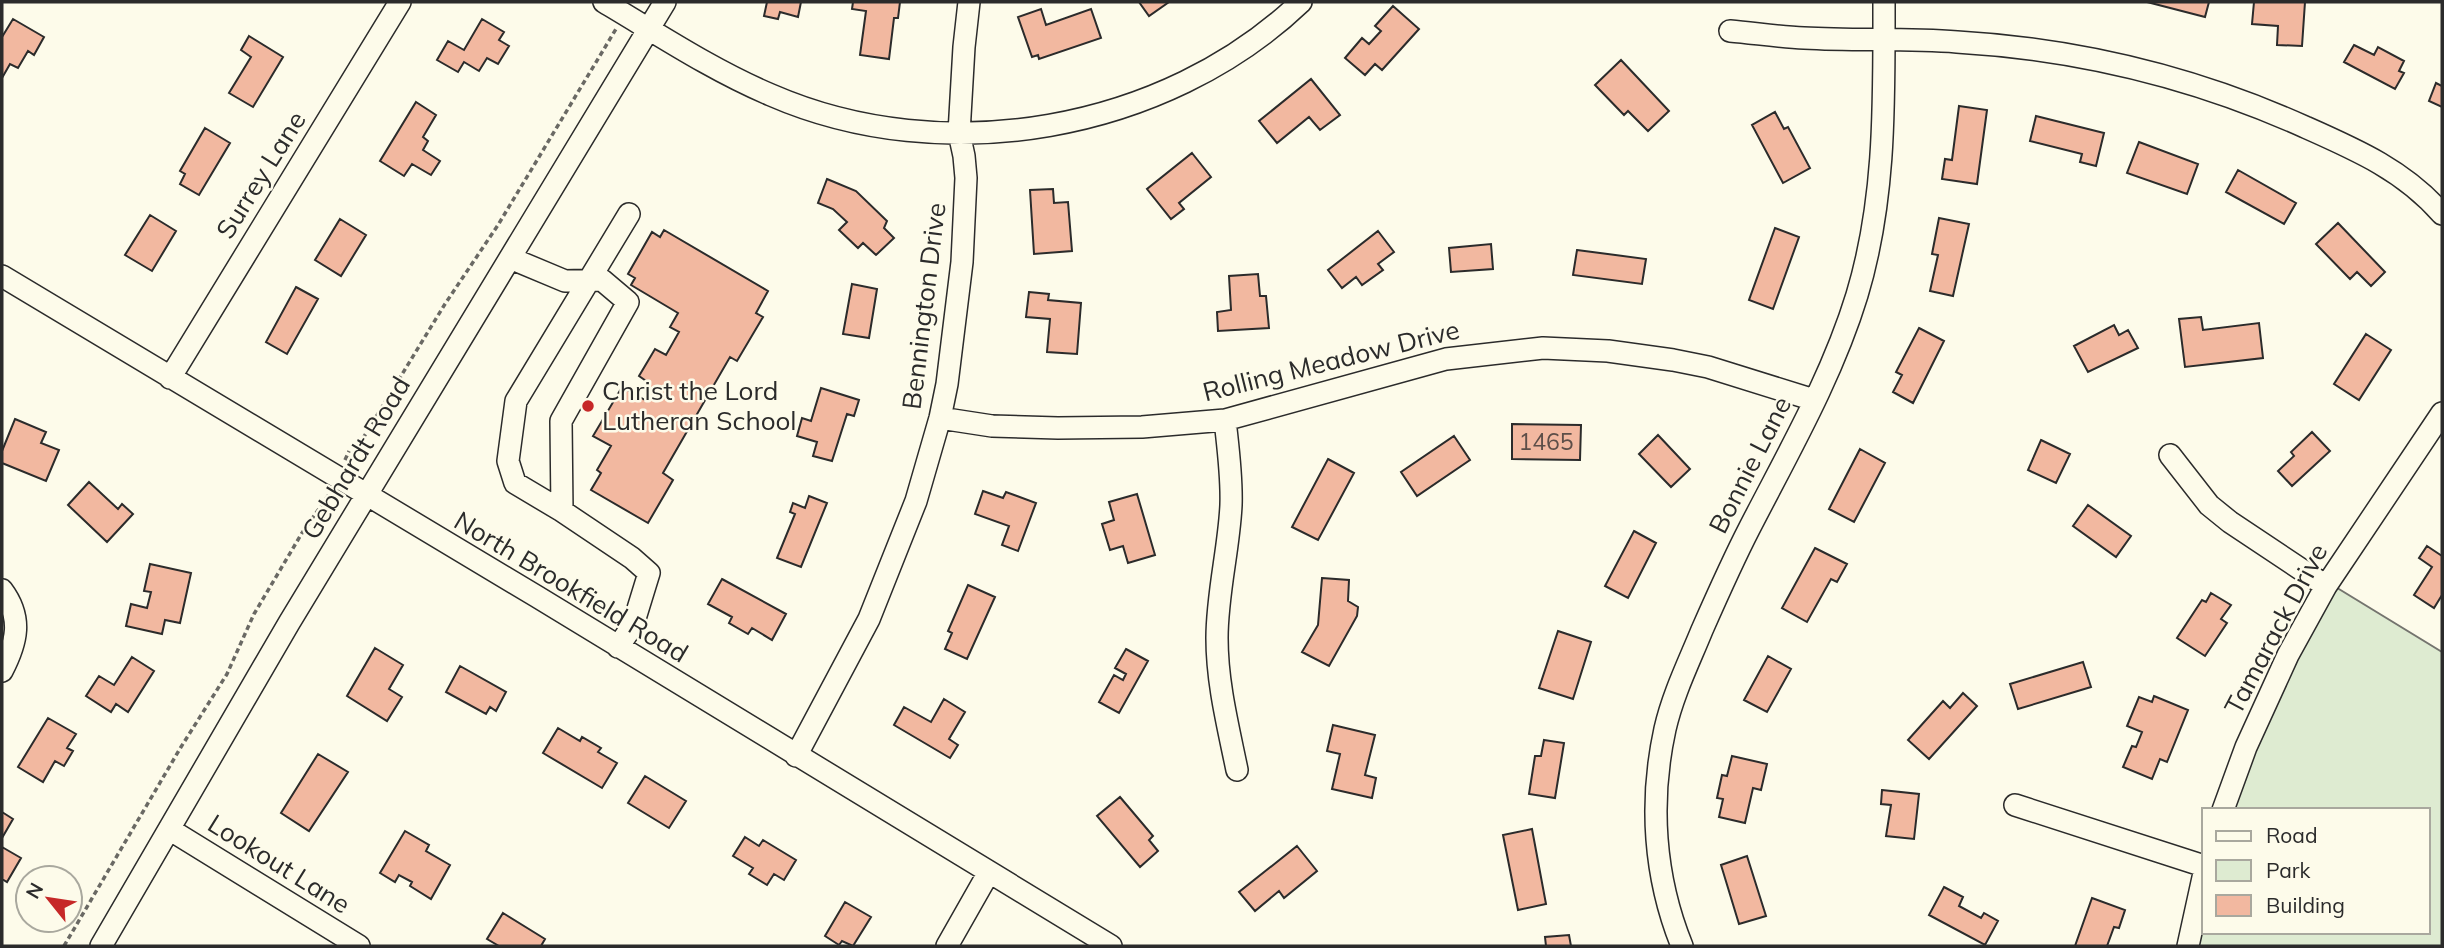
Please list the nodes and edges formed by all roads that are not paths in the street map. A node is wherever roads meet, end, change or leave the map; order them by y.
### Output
1 (400, 2) edge
2 (604, 2) edge
3 (666, 2) edge
4 (969, 2) edge
5 (1301, 2) edge
6 (1884, 2) edge
7 (649, 29) junction
8 (1730, 31) dead end
9 (1884, 40) junction
10 (959, 133) junction
11 (629, 214) dead end
12 (2442, 214) edge
13 (510, 258) junction
14 (2, 276) edge
15 (588, 281) junction
16 (170, 378) junction
17 (1814, 400) junction
18 (2442, 413) edge
19 (940, 418) junction
20 (1224, 420) junction
21 (2170, 455) dead end
22 (366, 496) junction
23 (562, 511) junction
24 (2326, 586) junction
25 (2, 590) edge
26 (618, 647) junction
27 (2, 671) edge
28 (796, 756) junction
29 (1237, 770) dead end
30 (2015, 805) dead end
31 (2224, 808) edge
32 (170, 829) junction
33 (2202, 865) edge
34 (989, 872) junction
35 (2202, 882) edge
36 (101, 946) edge
37 (359, 946) edge
38 (947, 946) edge
39 (1111, 946) edge
40 (1682, 946) edge
41 (2188, 946) edge

1 - 16 street, Surrey Lane
2 - 7 street
3 - 7 street, Gebhardt Road
4 - 10 street, Bennington Drive
5 - 10 street
6 - 9 street, Bonnie Lane
7 - 10 street
7 - 13 street, Gebhardt Road
8 - 9 street
9 - 12 street
9 - 17 street, Bonnie Lane
10 - 19 street, Bennington Drive
11 - 15 street
13 - 15 street
13 - 22 street, Gebhardt Road
14 - 16 street, North Brookfield Road
15 - 23 street
15 - 23 street
16 - 22 street, North Brookfield Road
17 - 20 street, Rolling Meadow Drive
17 - 40 street, Bonnie Lane
18 - 24 street, Tamarack Drive
19 - 20 street, Rolling Meadow Drive
19 - 28 street, Bennington Drive
20 - 29 street
21 - 24 street
22 - 26 street, North Brookfield Road
22 - 32 street, Gebhardt Road
23 - 26 street
24 - 31 street, Tamarack Drive
25 - 27 street
26 - 28 street, North Brookfield Road
28 - 34 street, North Brookfield Road
30 - 33 street
32 - 36 street, Gebhardt Road
32 - 37 street, Lookout Lane
34 - 38 street
34 - 39 street, North Brookfield Road
35 - 41 street

